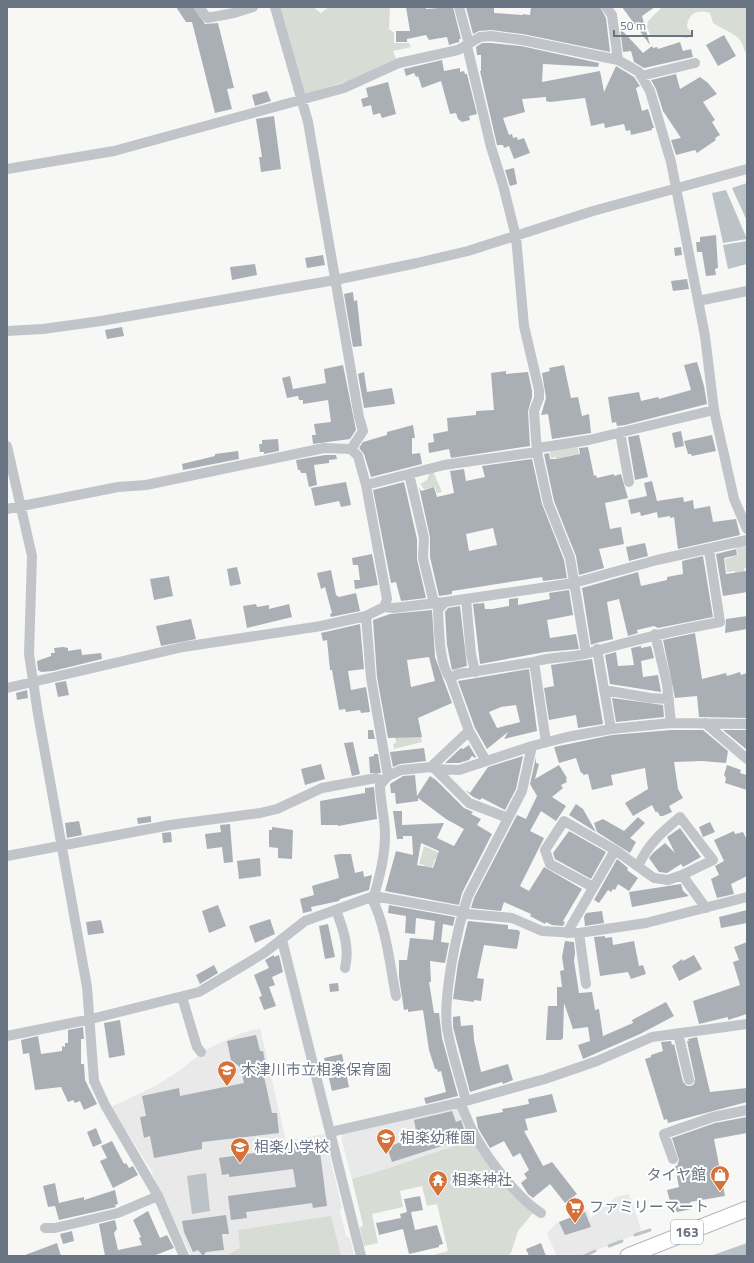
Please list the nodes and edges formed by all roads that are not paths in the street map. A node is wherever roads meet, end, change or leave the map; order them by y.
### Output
1 (199, 7) edge
2 (254, 7) edge
3 (275, 7) edge
4 (458, 7) edge
5 (606, 7) edge
6 (468, 45) junction
7 (618, 60) junction
8 (695, 63) dead end
9 (641, 76) junction
10 (303, 98) junction
11 (7, 169) edge
12 (747, 169) edge
13 (677, 188) junction
14 (516, 237) junction
15 (335, 280) junction
16 (747, 291) edge
17 (698, 301) junction
18 (7, 330) edge
19 (714, 410) junction
20 (620, 432) junction
21 (7, 446) edge
22 (351, 449) junction
23 (538, 450) junction
24 (409, 474) junction
25 (629, 482) dead end
26 (366, 485) junction
27 (20, 506) junction
28 (7, 509) edge
29 (747, 529) edge
30 (747, 540) edge
31 (709, 550) junction
32 (574, 583) junction
33 (466, 599) junction
34 (445, 602) junction
35 (434, 603) junction
36 (384, 607) junction
37 (366, 616) junction
38 (655, 634) junction
39 (597, 650) junction
40 (586, 653) junction
41 (534, 662) junction
42 (475, 672) junction
43 (450, 678) junction
44 (33, 682) junction
45 (7, 688) edge
46 (604, 690) junction
47 (669, 699) junction
48 (671, 723) junction
49 (705, 723) junction
50 (747, 724) edge
51 (611, 729) junction
52 (469, 731) junction
53 (546, 742) junction
54 (532, 746) junction
55 (747, 759) edge
56 (486, 761) junction
57 (433, 768) junction
58 (385, 778) junction
59 (508, 818) junction
60 (62, 846) junction
61 (614, 850) junction
62 (7, 856) edge
63 (638, 866) junction
64 (682, 875) junction
65 (593, 887) junction
66 (372, 896) junction
67 (747, 897) edge
68 (706, 908) junction
69 (336, 910) junction
70 (463, 912) junction
71 (567, 933) junction
72 (579, 933) junction
73 (282, 940) junction
74 (345, 968) dead end
75 (586, 984) dead end
76 (396, 996) dead end
77 (182, 997) junction
78 (91, 1019) junction
79 (747, 1024) edge
80 (678, 1033) junction
81 (7, 1036) edge
82 (201, 1052) dead end
83 (689, 1080) dead end
84 (463, 1102) junction
85 (747, 1110) edge
86 (330, 1132) junction
87 (672, 1159) dead end
88 (158, 1196) junction
89 (747, 1209) edge
90 (541, 1212) dead end
91 (45, 1228) dead end
92 (184, 1256) edge
93 (361, 1256) edge
94 (628, 1256) edge

1 - 2 street
3 - 10 street
4 - 6 street
5 - 7 street
6 - 7 street
6 - 10 street
6 - 14 street
7 - 9 street
8 - 9 street
9 - 13 street
10 - 11 street
10 - 15 street
12 - 13 street
13 - 14 street
13 - 17 street
14 - 15 street
14 - 23 street
15 - 18 street
15 - 22 street
16 - 17 street
17 - 19 street
19 - 20 street
19 - 29 street
20 - 23 street
20 - 25 street
21 - 27 street
22 - 26 street
22 - 27 street
23 - 24 street
23 - 32 street
24 - 26 street
24 - 35 street
26 - 36 street
27 - 28 street
27 - 44 street
30 - 31 street
31 - 32 street
31 - 38 street
32 - 33 street
32 - 40 street
33 - 34 street
33 - 42 street
34 - 35 street
34 - 43 street
35 - 36 street
36 - 37 street
37 - 44 street
37 - 58 street
38 - 39 street
38 - 47 street
39 - 40 street
39 - 46 street
40 - 41 street
41 - 42 street
41 - 53 street
42 - 43 street
43 - 52 street
44 - 45 street
44 - 60 street
46 - 47 street
46 - 51 street
47 - 48 street
48 - 49 street
48 - 51 street
49 - 50 street
49 - 55 street
51 - 53 street
52 - 56 street
52 - 57 street
53 - 54 street
54 - 56 street
54 - 59 street
56 - 57 street
57 - 58 street
57 - 59 street
58 - 60 street
58 - 66 street
59 - 70 street
60 - 62 street
60 - 78 street
61 - 63 street
61 - 65 street
61 - 65 street
63 - 64 street
63 - 64 street
64 - 68 street
65 - 71 street
66 - 69 street
66 - 70 street
66 - 76 street
67 - 68 street
68 - 72 street
69 - 73 street
69 - 74 street
70 - 71 street
70 - 84 street
71 - 72 street
72 - 75 street
73 - 77 street
73 - 86 street
77 - 78 street
77 - 82 street
78 - 81 street
78 - 88 street
79 - 80 street
80 - 83 street
80 - 84 street
84 - 86 street
84 - 90 street
85 - 87 street
86 - 93 street
88 - 91 street
88 - 92 street
89 - 94 highway, 163

